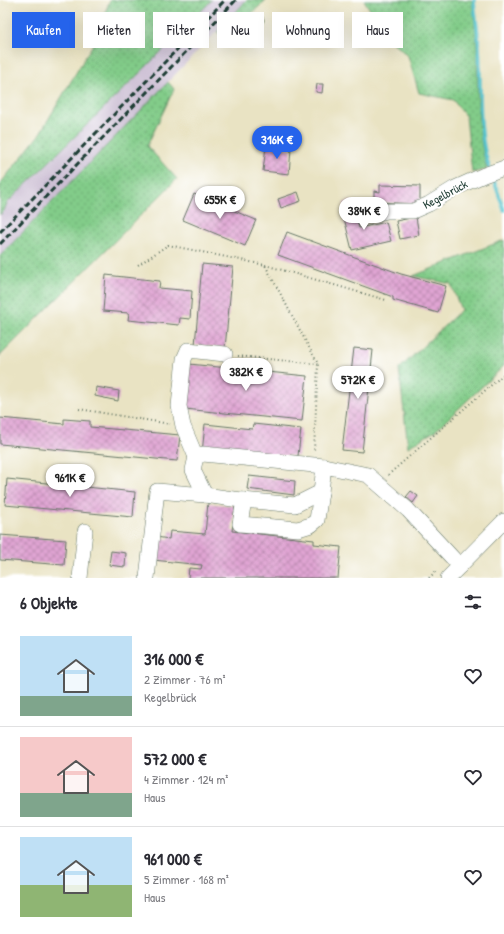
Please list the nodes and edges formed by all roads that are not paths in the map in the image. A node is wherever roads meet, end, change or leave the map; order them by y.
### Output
1 (504, 168) edge
2 (361, 217) dead end
3 (224, 354) road end
4 (196, 457) junction
5 (319, 465) junction
6 (320, 492) junction
7 (205, 495) junction
8 (244, 500) junction
9 (504, 521) edge
10 (85, 531) dead end
11 (460, 566) junction
12 (441, 575) edge
13 (80, 578) edge
14 (147, 578) edge

1 - 2 street, Kegelbrück
3 - 4 street
4 - 5 street
4 - 7 street
5 - 6 street
5 - 11 street
6 - 8 street
6 - 8 street
7 - 8 street
7 - 14 street
9 - 11 street
10 - 13 street
11 - 12 street

